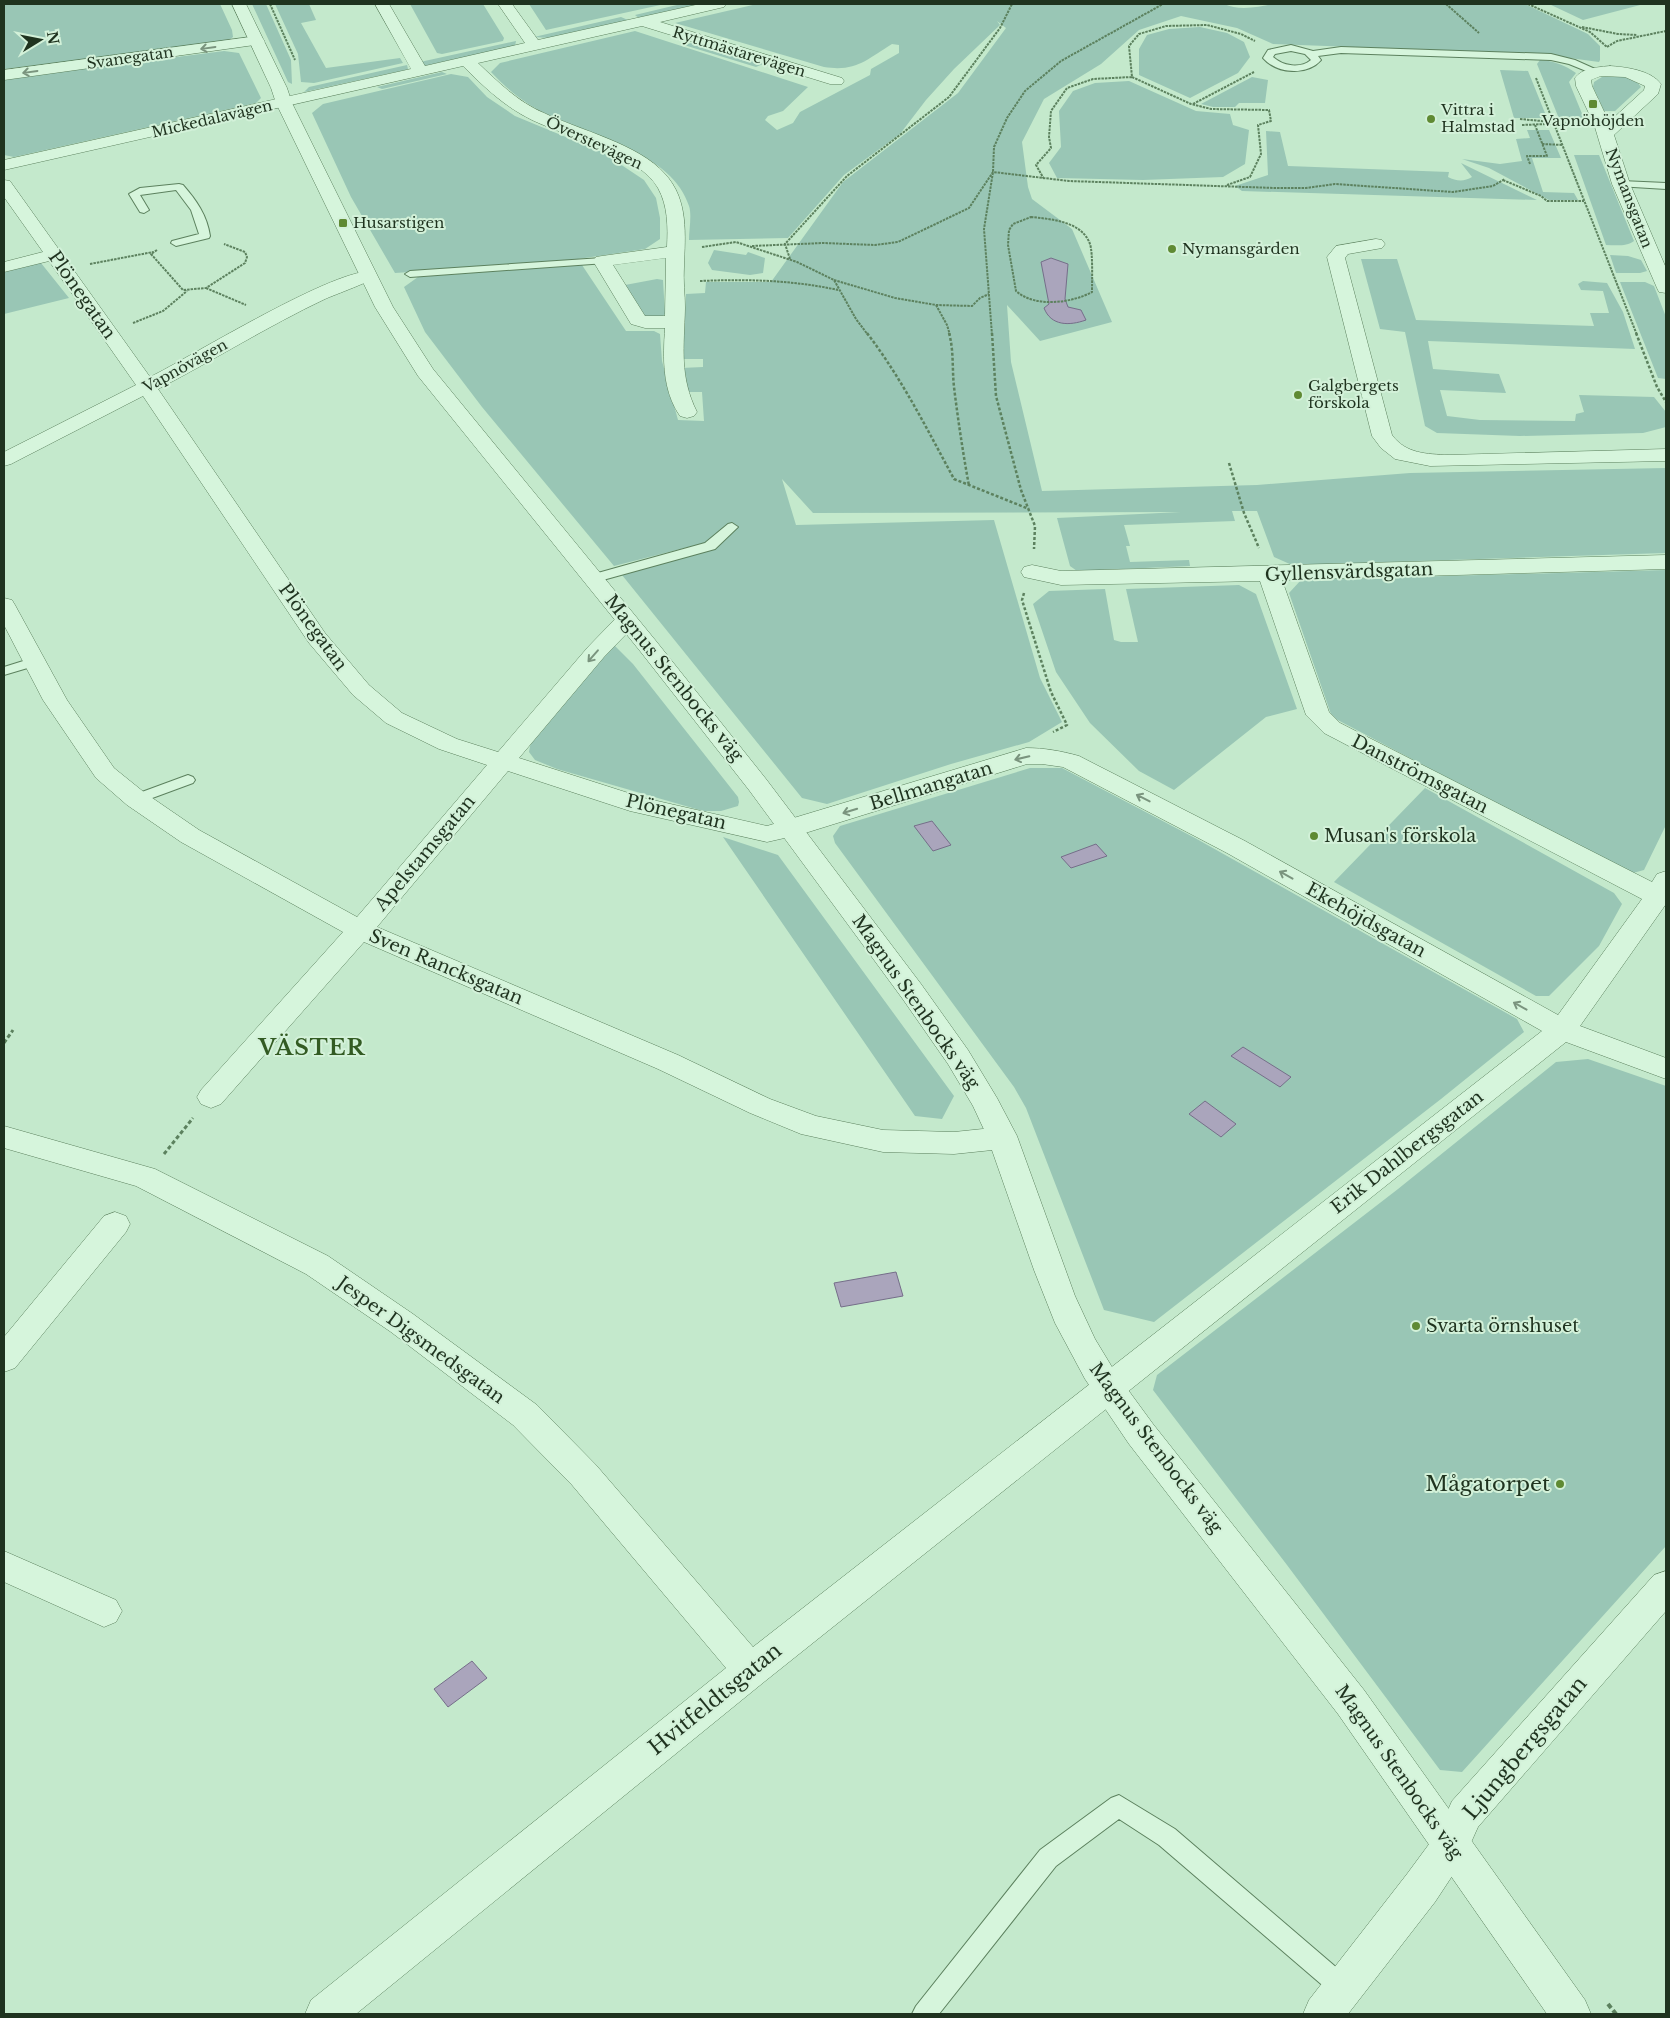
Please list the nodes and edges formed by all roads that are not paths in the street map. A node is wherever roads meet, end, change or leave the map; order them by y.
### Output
1 (239, 4) edge
2 (382, 4) edge
3 (505, 4) edge
4 (719, 4) edge
5 (642, 21) junction
6 (256, 41) junction
7 (535, 46) junction
8 (1311, 54) junction
9 (467, 61) junction
10 (420, 71) junction
11 (1599, 72) junction
12 (4, 75) edge
13 (836, 81) dead end
14 (284, 103) junction
15 (1604, 129) junction
16 (4, 166) edge
17 (4, 184) edge
18 (1621, 184) junction
19 (1666, 186) edge
20 (144, 210) dead end
21 (176, 243) road end
22 (1376, 244) dead end
23 (677, 251) junction
24 (53, 255) junction
25 (602, 261) junction
26 (4, 267) edge
27 (410, 274) dead end
28 (368, 276) junction
29 (1666, 288) edge
30 (674, 322) junction
31 (146, 387) junction
32 (687, 412) dead end
33 (1666, 455) edge
34 (4, 460) edge
35 (732, 527) dead end
36 (1666, 562) edge
37 (1032, 572) road end
38 (1269, 574) junction
39 (592, 579) junction
40 (4, 605) edge
41 (626, 621) junction
42 (36, 661) junction
43 (4, 671) edge
44 (502, 762) junction
45 (1070, 762) joint
46 (188, 780) dead end
47 (136, 800) junction
48 (793, 828) junction
49 (1662, 888) edge
50 (360, 930) junction
51 (1562, 1030) junction
52 (1666, 1069) edge
53 (211, 1097) road end
54 (4, 1137) edge
55 (1002, 1138) junction
56 (115, 1224) dead end
57 (4, 1359) edge
58 (1108, 1388) junction
59 (4, 1566) edge
60 (1666, 1586) edge
61 (104, 1611) dead end
62 (751, 1670) junction
63 (1451, 1845) junction
64 (1333, 2001) edge
65 (325, 2014) edge
66 (924, 2014) edge
67 (1571, 2014) edge

1 - 6 street, Magnus Stenbocks väg
2 - 10 street
3 - 7 street
4 - 5 street, Mickedalavägen
5 - 7 street, Mickedalavägen
5 - 13 street, Ryttmästarevägen
6 -> 12 street, Svanegatan
6 - 14 street, Magnus Stenbocks väg
7 - 9 street, Mickedalavägen
8 - 8 lane
8 - 11 lane
9 - 10 street, Mickedalavägen
9 - 23 street, Överstevägen
10 - 14 street, Mickedalavägen
11 - 15 street, Nymansgatan
11 - 15 street, Nymansgatan
14 - 16 street, Mickedalavägen
14 - 28 street, Magnus Stenbocks väg
15 - 18 street, Nymansgatan
17 - 24 street, Plönegatan
18 - 19 lane
18 - 29 street, Nymansgatan
20 - 21 lane
22 - 33 street
23 - 25 street
23 - 30 street, Överstevägen
24 - 26 street
24 - 31 street, Plönegatan
25 - 27 lane
25 - 30 street
28 - 31 street, Vapnövägen
28 - 39 street, Magnus Stenbocks väg
30 - 32 street, Överstevägen
31 - 34 street, Vapnövägen
31 - 44 street, Plönegatan
35 - 39 lane
36 - 38 street, Gyllensvärdsgatan
37 - 38 street, Gyllensvärdsgatan
38 - 49 street, Danströmsgatan
39 - 41 street, Magnus Stenbocks väg
40 - 42 street, Sven Rancksgatan
41 -> 44 street, Apelstamsgatan
41 - 48 street, Magnus Stenbocks väg
42 - 43 lane
42 - 47 street, Sven Rancksgatan
44 - 48 street, Plönegatan
44 - 50 street, Apelstamsgatan
45 -> 48 street, Bellmangatan
51 -> 45 street, Ekehöjdsgatan
46 - 47 lane
47 - 50 street, Sven Rancksgatan
48 - 55 street, Magnus Stenbocks väg
49 - 51 street, Erik Dahlbergsgatan
50 - 53 street, Apelstamsgatan
50 - 55 street, Sven Rancksgatan
51 - 52 street, Ekehöjdsgatan
51 - 58 street, Erik Dahlbergsgatan
54 - 62 street, Jesper Digsmedsgatan
55 - 58 street, Magnus Stenbocks väg
56 - 57 street
58 - 62 street, Hvitfeldtsgatan
58 - 63 street, Magnus Stenbocks väg
59 - 61 street
60 - 63 street, Ljungbergsgatan
62 - 65 street, Hvitfeldtsgatan
63 - 64 street, Ljungbergsgatan
63 - 67 street, Magnus Stenbocks väg
64 - 66 lane

